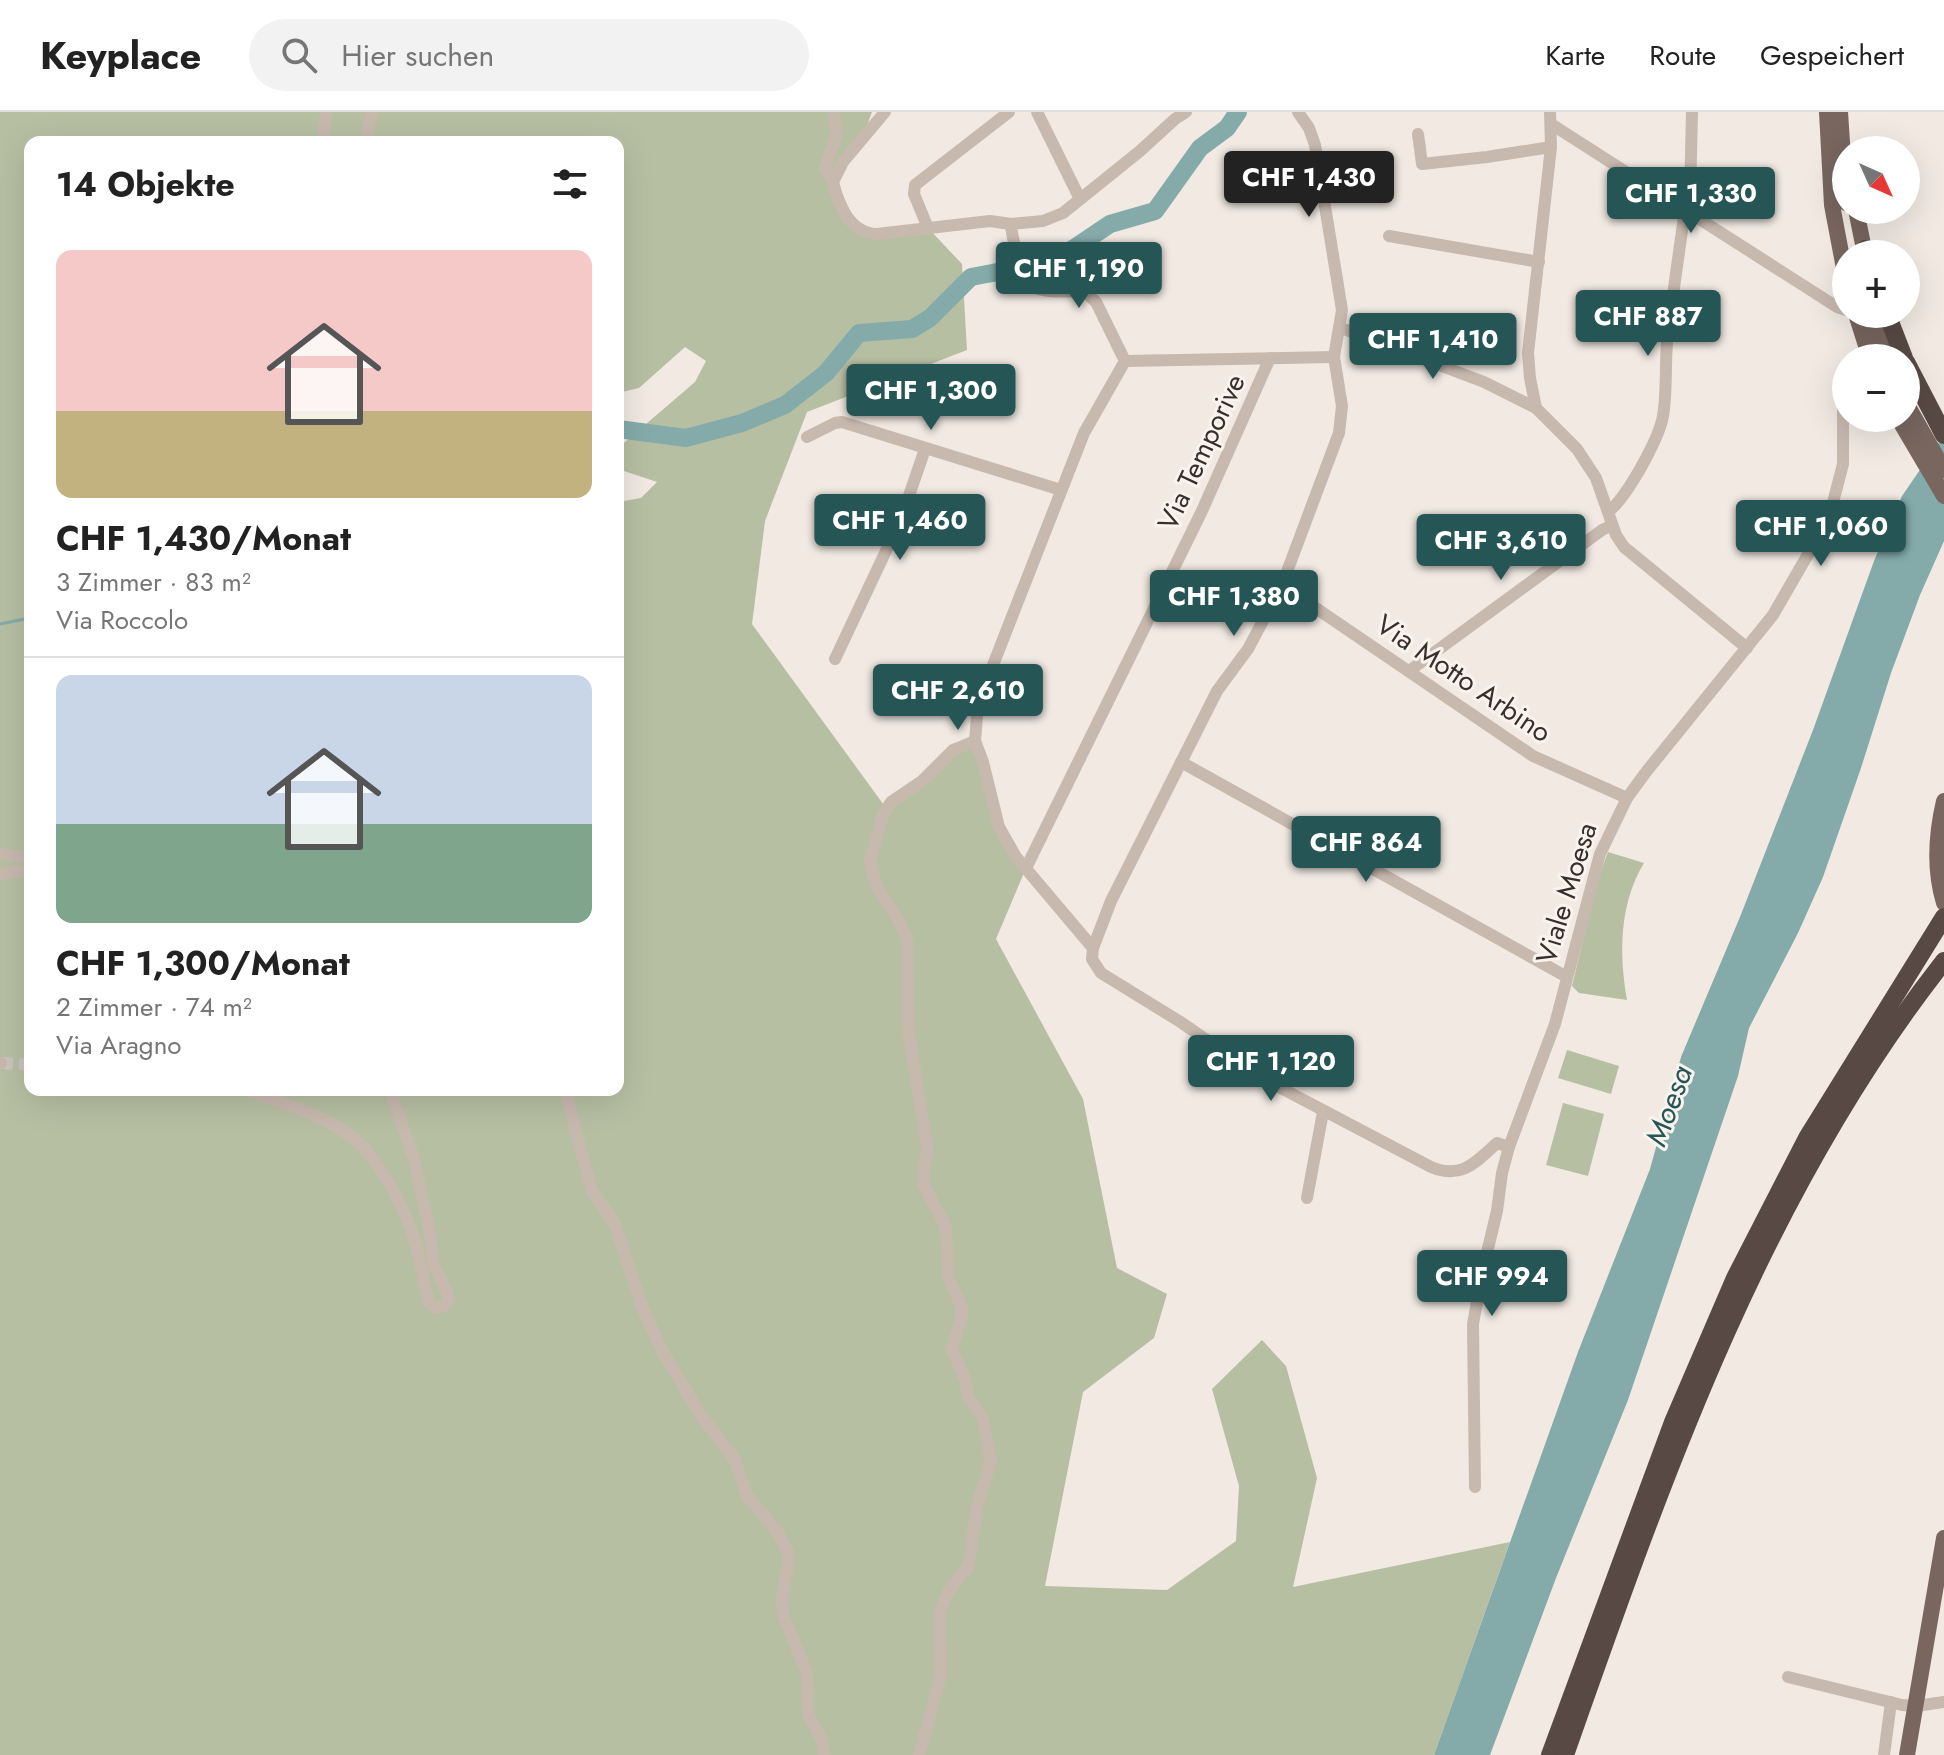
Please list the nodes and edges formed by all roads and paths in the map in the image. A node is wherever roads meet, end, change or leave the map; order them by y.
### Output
1 (326, 112) edge
2 (372, 112) edge
3 (834, 112) edge
4 (885, 112) edge
5 (1009, 112) edge
6 (1037, 112) edge
7 (1186, 112) edge
8 (1298, 112) edge
9 (1692, 112) edge
10 (1827, 112) edge
11 (1840, 112) edge
12 (1847, 112) edge
13 (1551, 118) edge
14 (1418, 134) dead end
15 (324, 136) edge
16 (366, 136) edge
17 (1842, 136) edge
18 (1848, 136) edge
19 (1551, 147) junction
20 (833, 182) junction
21 (1080, 199) junction
22 (1685, 209) junction
23 (1011, 224) junction
24 (928, 228) junction
25 (1389, 236) dead end
26 (1839, 240) edge
27 (1539, 262) junction
28 (1832, 304) edge
29 (1341, 322) junction
30 (1334, 357) junction
31 (1270, 358) junction
32 (1125, 361) junction
33 (1920, 403) edge
34 (1920, 407) edge
35 (1536, 408) junction
36 (1920, 414) edge
37 (1843, 432) edge
38 (1906, 432) edge
39 (1944, 435) edge
40 (807, 437) dead end
41 (925, 449) junction
42 (1944, 449) edge
43 (1944, 470) edge
44 (1061, 490) junction
45 (1944, 496) edge
46 (1609, 511) junction
47 (1612, 525) junction
48 (1282, 585) junction
49 (1747, 648) junction
50 (835, 659) dead end
51 (1409, 671) junction
52 (975, 741) junction
53 (1181, 762) junction
54 (1627, 798) junction
55 (1944, 801) edge
56 (0, 854) edge
57 (24, 857) edge
58 (1026, 868) junction
59 (24, 872) edge
60 (0, 875) edge
61 (1944, 903) edge
62 (1944, 917) edge
63 (1944, 935) edge
64 (1093, 948) junction
65 (1937, 956) edge
66 (1567, 977) junction
67 (263, 1096) edge
68 (392, 1096) edge
69 (567, 1096) edge
70 (1323, 1112) junction
71 (1509, 1147) junction
72 (1307, 1198) dead end
73 (1475, 1487) dead end
74 (1944, 1538) edge
75 (1788, 1677) dead end
76 (1891, 1702) junction
77 (1944, 1702) edge
78 (1916, 1706) junction
79 (824, 1755) edge
80 (919, 1755) edge
81 (1550, 1755) edge
82 (1565, 1755) edge
83 (1884, 1755) edge
84 (1907, 1755) edge

1 - 15 street
2 - 16 street
3 - 20 street
4 - 20 street
5 - 24 street
6 - 21 street
7 - 21 street
8 - 29 street
9 - 22 street
10 - 26 main road
11 - 17 main road
12 - 18 main road
13 - 19 street
13 - 22 street
14 - 19 street
19 - 27 street
20 - 24 street
21 - 23 street
22 - 28 street
22 - 46 street
23 - 24 street
23 - 32 street
25 - 27 street
27 - 35 street
29 - 30 street
29 - 35 street
30 - 31 street
30 - 48 street
31 - 32 street
31 - 58 street, Via Temporive
32 - 44 street
33 - 39 highway
34 - 42 main road
35 - 46 street
36 - 43 main road
37 - 49 street, Viale Moesa
38 - 45 main road
40 - 41 street
41 - 44 street
41 - 50 street
44 - 52 street
46 - 47 street
47 - 49 street
47 - 51 street
48 - 51 street, Via Motto Arbino
48 - 53 street
49 - 54 street, Viale Moesa
51 - 54 street, Via Motto Arbino
52 - 58 street
52 - 80 street
53 - 64 street
53 - 66 street
54 - 66 street, Viale Moesa
55 - 61 main road
56 - 57 street
58 - 64 street
59 - 60 street
62 - 65 highway
63 - 65 highway
64 - 70 street
65 - 81 highway
65 - 82 highway
66 - 71 street, Viale Moesa
67 - 68 street
69 - 79 street
70 - 71 street
70 - 72 street
71 - 73 street, Viale Moesa
74 - 78 main road
75 - 76 street
76 - 78 street
76 - 83 street
77 - 78 street
78 - 84 main road

